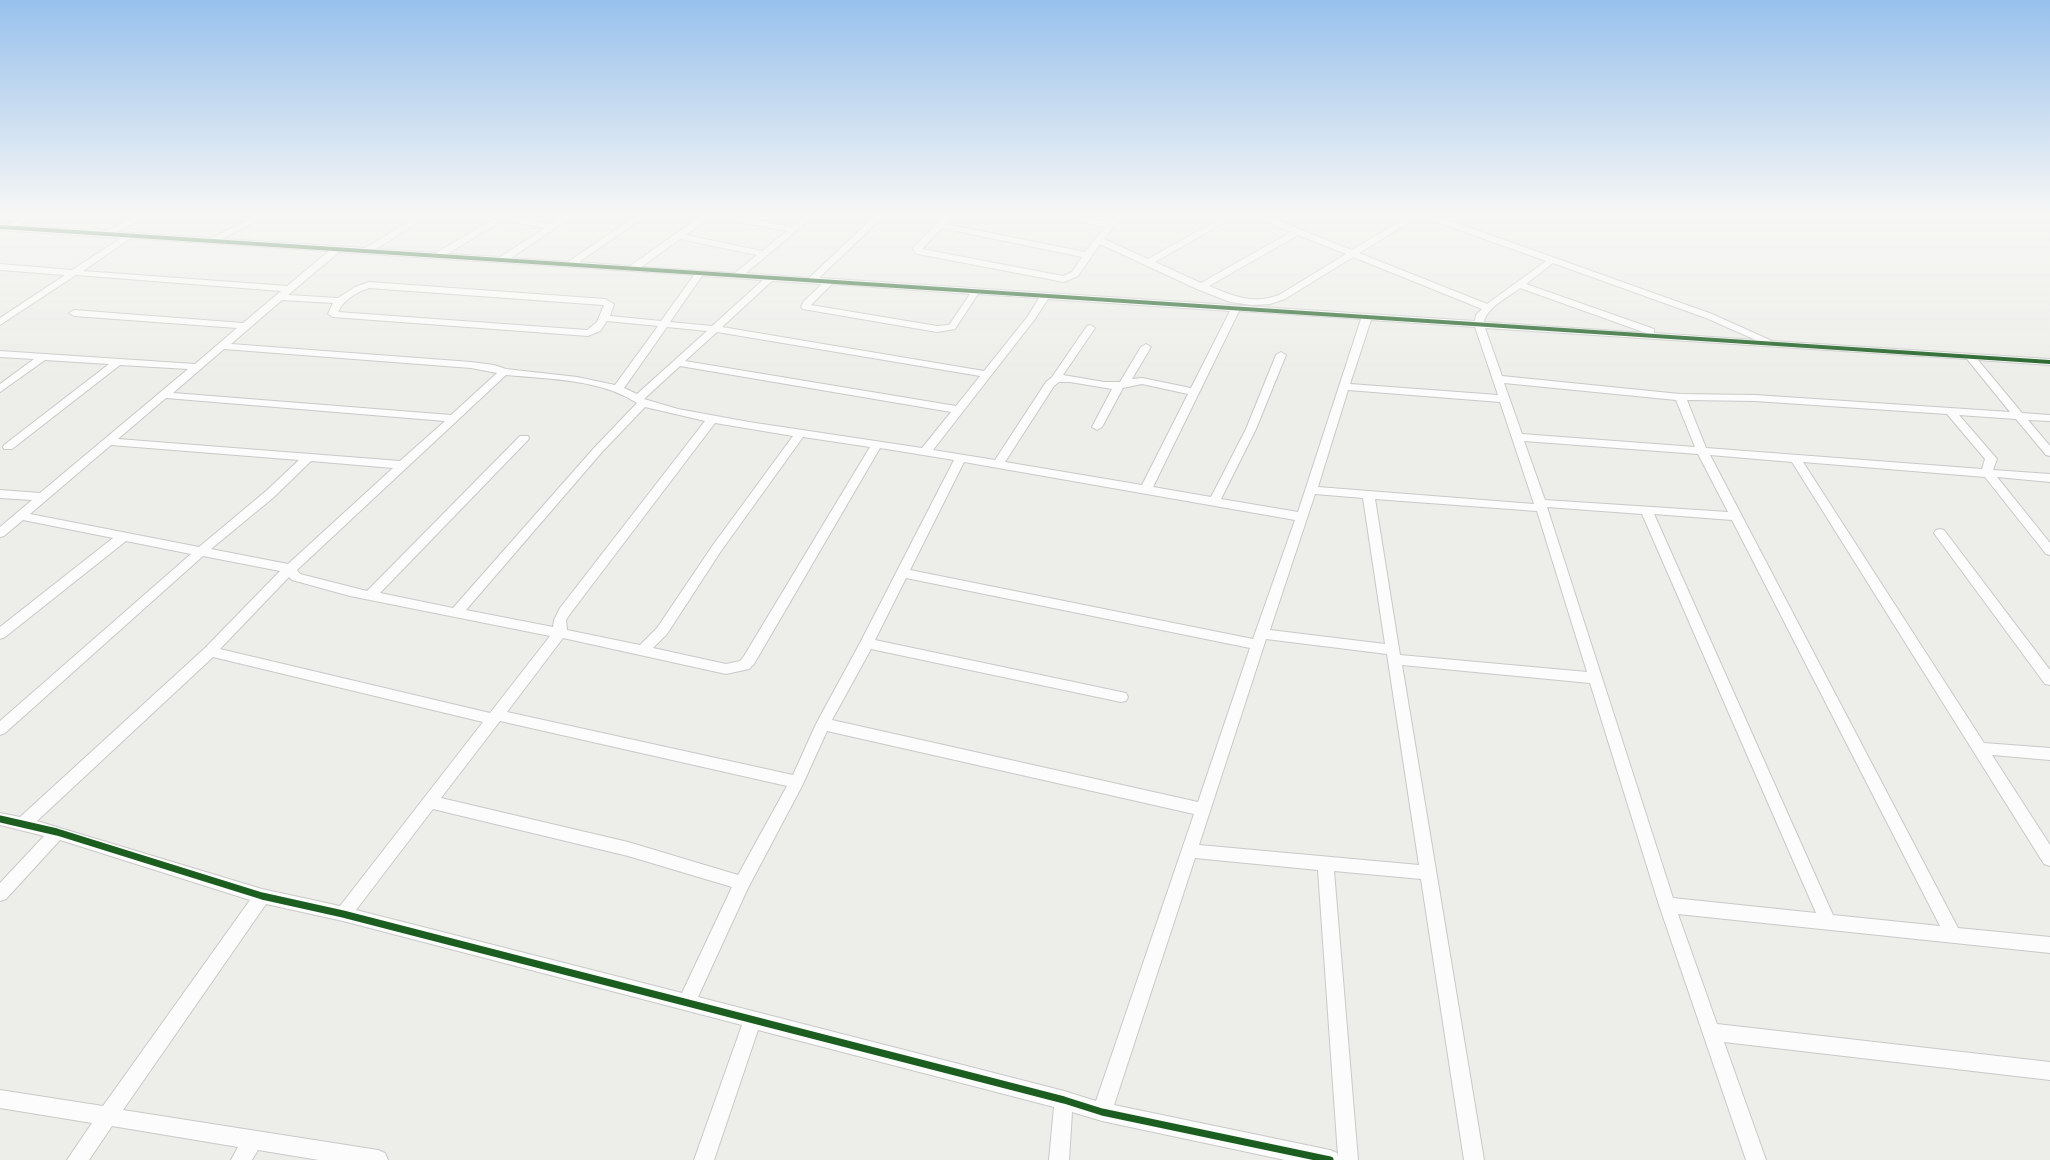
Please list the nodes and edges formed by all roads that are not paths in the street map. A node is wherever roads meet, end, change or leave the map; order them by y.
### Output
1 (2, 267) edge
2 (83, 267) edge
3 (315, 267) edge
4 (620, 267) edge
5 (748, 267) edge
6 (825, 267) edge
7 (1000, 267) edge
8 (1079, 267) edge
9 (1156, 267) edge
10 (1235, 267) edge
11 (1331, 267) edge
12 (1385, 267) edge
13 (1543, 267) edge
14 (1569, 267) edge
15 (633, 268) joint
16 (74, 273) junction
17 (700, 273) junction
18 (737, 276) junction
19 (770, 278) junction
20 (1070, 278) junction
21 (811, 280) junction
22 (829, 282) junction
23 (1519, 285) junction
24 (1200, 287) junction
25 (289, 289) junction
26 (976, 291) junction
27 (1050, 296) junction
28 (279, 297) junction
29 (341, 301) junction
30 (1244, 306) junction
31 (1488, 308) junction
32 (0, 309) edge
33 (18, 310) junction
34 (74, 312) dead end
35 (1367, 317) junction
36 (604, 318) junction
37 (0, 322) edge
38 (663, 323) junction
39 (1479, 325) junction
40 (245, 326) junction
41 (1090, 328) dead end
42 (716, 329) junction
43 (1665, 336) junction
44 (1772, 343) junction
45 (222, 346) junction
46 (1146, 347) dead end
47 (0, 354) edge
48 (1281, 355) dead end
49 (1969, 356) junction
50 (43, 357) junction
51 (118, 362) junction
52 (2050, 362) edge
53 (679, 363) junction
54 (197, 367) junction
55 (504, 372) junction
56 (986, 374) junction
57 (1056, 379) junction
58 (1498, 379) junction
59 (1121, 385) junction
60 (1344, 387) junction
61 (0, 389) edge
62 (618, 389) junction
63 (1195, 392) junction
64 (165, 395) junction
65 (1680, 397) junction
66 (1504, 399) junction
67 (641, 401) junction
68 (958, 410) junction
69 (1951, 412) junction
70 (2017, 416) junction
71 (452, 418) junction
72 (2050, 418) edge
73 (712, 419) junction
74 (1097, 427) dead end
75 (800, 434) junction
76 (1516, 437) junction
77 (524, 438) dead end
78 (109, 442) junction
79 (876, 446) junction
80 (8, 447) dead end
81 (1702, 451) junction
82 (925, 452) junction
83 (2050, 453) edge
84 (307, 458) junction
85 (960, 458) junction
86 (1795, 458) junction
87 (402, 465) junction
88 (998, 465) junction
89 (1988, 472) junction
90 (2050, 478) edge
91 (1311, 490) junction
92 (1144, 491) junction
93 (0, 494) edge
94 (1368, 494) junction
95 (43, 498) junction
96 (1214, 502) junction
97 (1541, 506) junction
98 (1646, 510) junction
99 (20, 516) junction
100 (1736, 516) junction
101 (1302, 517) junction
102 (0, 533) edge
103 (1940, 534) dead end
104 (124, 536) junction
105 (2050, 551) edge
106 (199, 553) junction
107 (290, 569) junction
108 (901, 573) junction
109 (370, 596) junction
110 (456, 613) junction
111 (560, 633) junction
112 (0, 634) edge
113 (1259, 639) junction
114 (867, 643) junction
115 (210, 651) junction
116 (642, 652) junction
117 (1394, 654) junction
118 (1595, 678) junction
119 (2050, 680) edge
120 (1121, 697) dead end
121 (494, 717) junction
122 (823, 724) junction
123 (0, 729) edge
124 (1980, 748) junction
125 (2050, 754) edge
126 (797, 782) junction
127 (430, 802) junction
128 (1203, 810) junction
129 (0, 819) edge
130 (22, 825) junction
131 (57, 832) junction
132 (1190, 851) junction
133 (2048, 854) edge
134 (1326, 864) junction
135 (1428, 873) junction
136 (742, 883) junction
137 (0, 894) edge
138 (262, 896) junction
139 (1667, 905) junction
140 (343, 914) junction
141 (1828, 921) junction
142 (1953, 935) junction
143 (2050, 945) edge
144 (686, 1003) junction
145 (753, 1020) junction
146 (1711, 1032) junction
147 (2050, 1071) edge
148 (0, 1099) edge
149 (1064, 1100) junction
150 (1102, 1112) junction
151 (108, 1117) junction
152 (253, 1141) junction
153 (77, 1160) edge
154 (241, 1160) edge
155 (378, 1160) edge
156 (704, 1160) edge
157 (1059, 1160) edge
158 (1330, 1160) edge
159 (1348, 1160) edge
160 (1474, 1160) edge
161 (1756, 1160) edge

1 - 16 street
2 - 16 street
3 - 25 street
4 - 15 street
5 - 18 street
6 - 21 street
7 - 20 street
8 - 20 street
9 - 24 street
10 - 24 street
11 - 30 street
12 - 31 street
13 - 23 street
14 - 44 street
15 - 17 street
16 - 25 street
16 - 33 street
17 - 18 street
17 - 38 street
18 - 19 street
19 - 21 street
19 - 42 street
20 - 27 street
21 - 22 street
22 - 26 street
22 - 26 street
23 - 31 street
23 - 43 street
24 - 30 street
25 - 28 street
26 - 27 street
27 - 30 street
27 - 56 street
28 - 29 street
28 - 40 street
29 - 36 street
29 - 36 street
30 - 35 street
30 - 63 street
31 - 39 street
32 - 33 street
33 - 37 street
34 - 40 street
35 - 39 street
35 - 60 street
36 - 38 street
38 - 42 street
38 - 62 street
39 - 43 street
39 - 58 street
40 - 45 street
41 - 57 street
42 - 53 street
42 - 56 street
43 - 44 street
44 - 49 street
45 - 54 street
45 - 55 street
46 - 59 street
47 - 50 street
48 - 96 street
49 - 52 street
49 - 70 street
50 - 51 street
50 - 61 street
51 - 54 street
51 - 80 street
53 - 67 street
53 - 68 street
54 - 64 street
55 - 62 street
55 - 71 street
56 - 68 street
57 - 59 street
57 - 88 street
58 - 65 street
58 - 66 street
59 - 63 street
59 - 74 street
60 - 66 street
60 - 91 street
62 - 67 street
63 - 92 street
64 - 71 street
64 - 78 street
65 - 69 street
65 - 81 street
66 - 76 street
67 - 73 street
67 - 110 street
68 - 82 street
69 - 70 street
69 - 89 street
70 - 72 street
70 - 83 street
71 - 87 street
73 - 75 street
73 - 111 street
75 - 79 street
75 - 116 street
76 - 81 street
76 - 97 street
77 - 109 street
78 - 84 street
78 - 95 street
79 - 82 street
79 - 116 street
81 - 86 street
81 - 100 street
82 - 85 street
84 - 87 street
84 - 106 street
85 - 88 street
85 - 108 street
86 - 89 street
86 - 124 street
87 - 107 street
88 - 92 street
89 - 90 street
89 - 105 street
91 - 94 street
91 - 101 street
92 - 96 street
93 - 95 street
94 - 97 street
94 - 117 street
95 - 99 street
96 - 101 street
97 - 98 street
97 - 118 street
98 - 100 street
98 - 141 street
99 - 102 street
99 - 104 street
100 - 142 street
101 - 113 street
103 - 119 street
104 - 106 street
104 - 112 street
106 - 107 street
106 - 123 street
107 - 109 street
107 - 115 street
108 - 113 street
108 - 114 street
109 - 110 street
110 - 111 street
111 - 116 street
111 - 121 street
113 - 117 street
113 - 128 street
114 - 120 street
114 - 122 street
115 - 121 street
115 - 130 street
117 - 118 street
117 - 135 street
118 - 139 street
121 - 126 street
121 - 127 street
122 - 126 street
122 - 128 street
124 - 125 street
124 - 133 street
126 - 136 street
127 - 136 street
127 - 140 street
128 - 132 street
129 - 130 street
130 - 131 street
131 - 137 street
131 - 138 street
132 - 134 street
132 - 150 street
134 - 135 street
134 - 159 street
135 - 160 street
136 - 144 street
138 - 140 street
138 - 151 street
139 - 141 street
139 - 146 street
140 - 144 street
141 - 142 street
142 - 143 street
144 - 145 street
145 - 149 street
145 - 156 street
146 - 147 street
146 - 161 street
148 - 151 street
149 - 150 street
149 - 157 street
150 - 158 street
151 - 152 street
151 - 153 street
152 - 154 street
152 - 155 street

